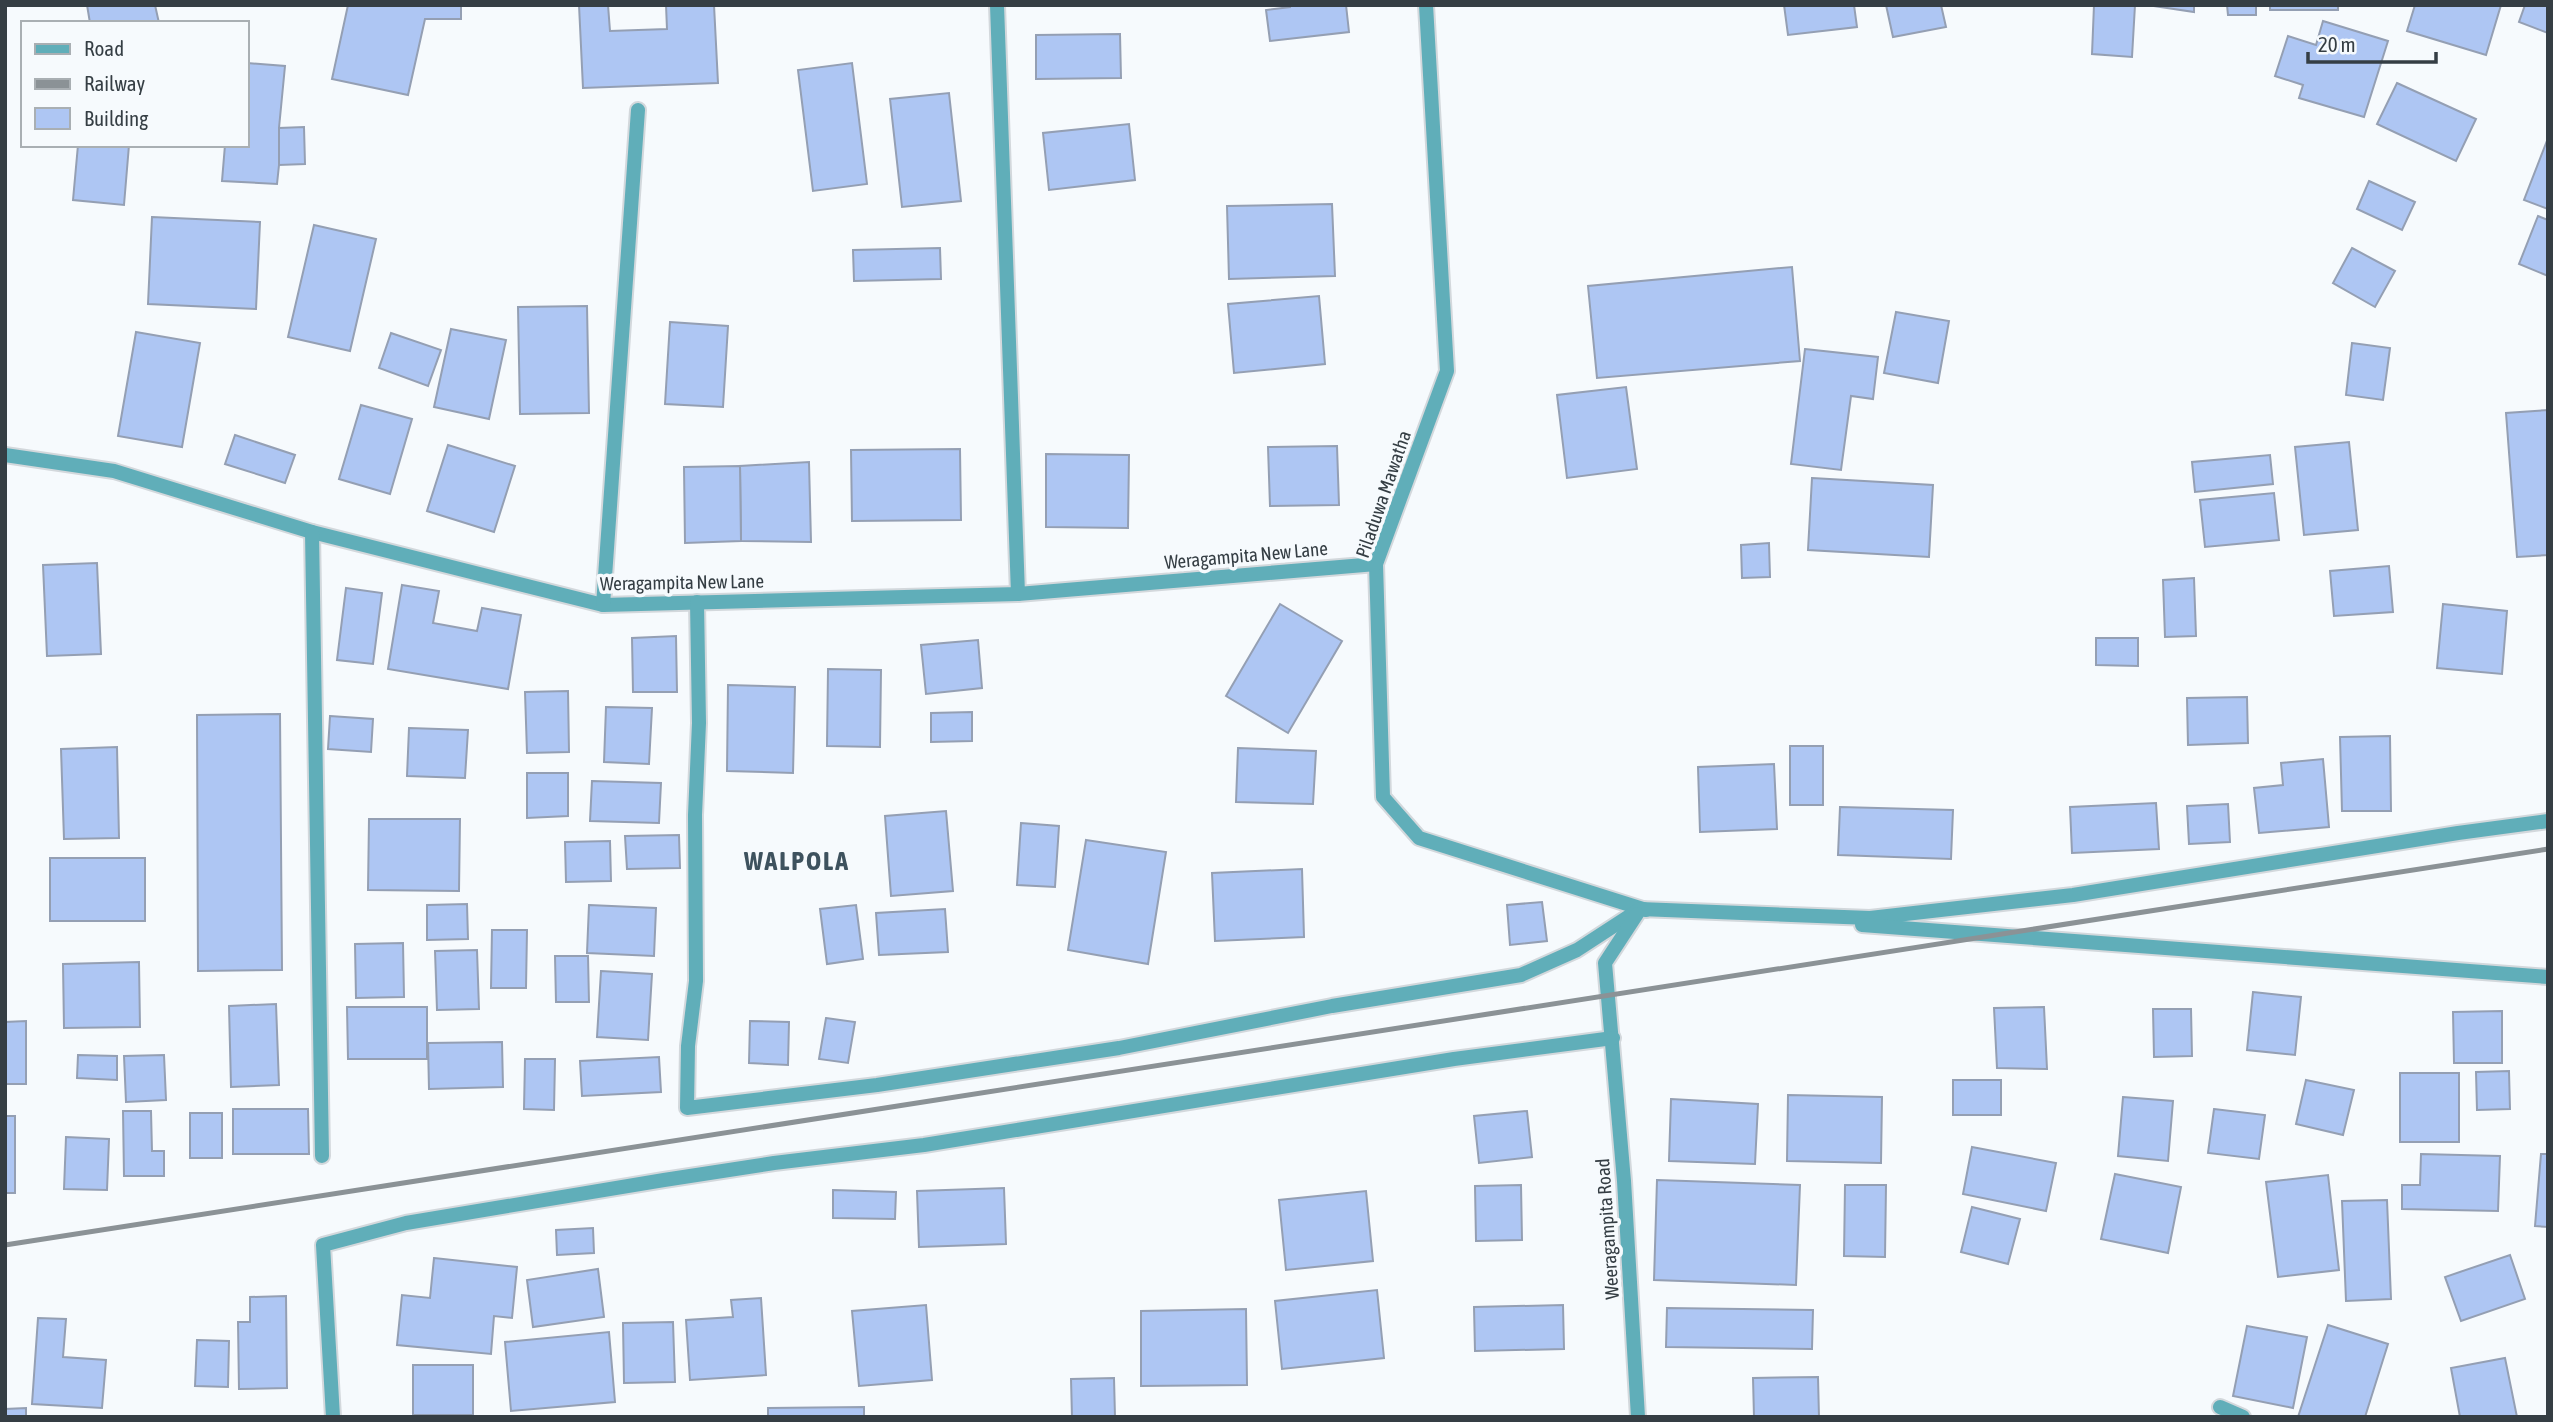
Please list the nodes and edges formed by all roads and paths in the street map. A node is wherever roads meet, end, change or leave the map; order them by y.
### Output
1 (997, 5) edge
2 (1426, 5) edge
3 (638, 110) dead end
4 (5, 454) edge
5 (313, 532) junction
6 (1376, 564) junction
7 (1018, 594) junction
8 (697, 602) junction
9 (603, 605) junction
10 (2548, 821) edge
11 (1640, 909) junction
12 (2548, 977) edge
13 (1613, 1038) junction
14 (322, 1156) dead end
15 (2220, 1407) dead end
16 (333, 1417) edge
17 (1638, 1417) edge
18 (2243, 1417) edge

1 - 7 street
2 - 6 street, Piladuwa Mawatha
3 - 9 street
4 - 5 street, Weragampita New Lane
5 - 9 street, Weragampita New Lane
5 - 14 street
6 - 7 street, Weragampita New Lane
6 - 11 street, Piladuwa Mawatha
7 - 8 street, Weragampita New Lane
8 - 9 street, Weragampita New Lane
8 - 11 street
10 - 11 street
11 - 12 street
11 - 13 street, Weeragampita Road
13 - 16 street
13 - 17 street, Weeragampita Road
15 - 18 street

